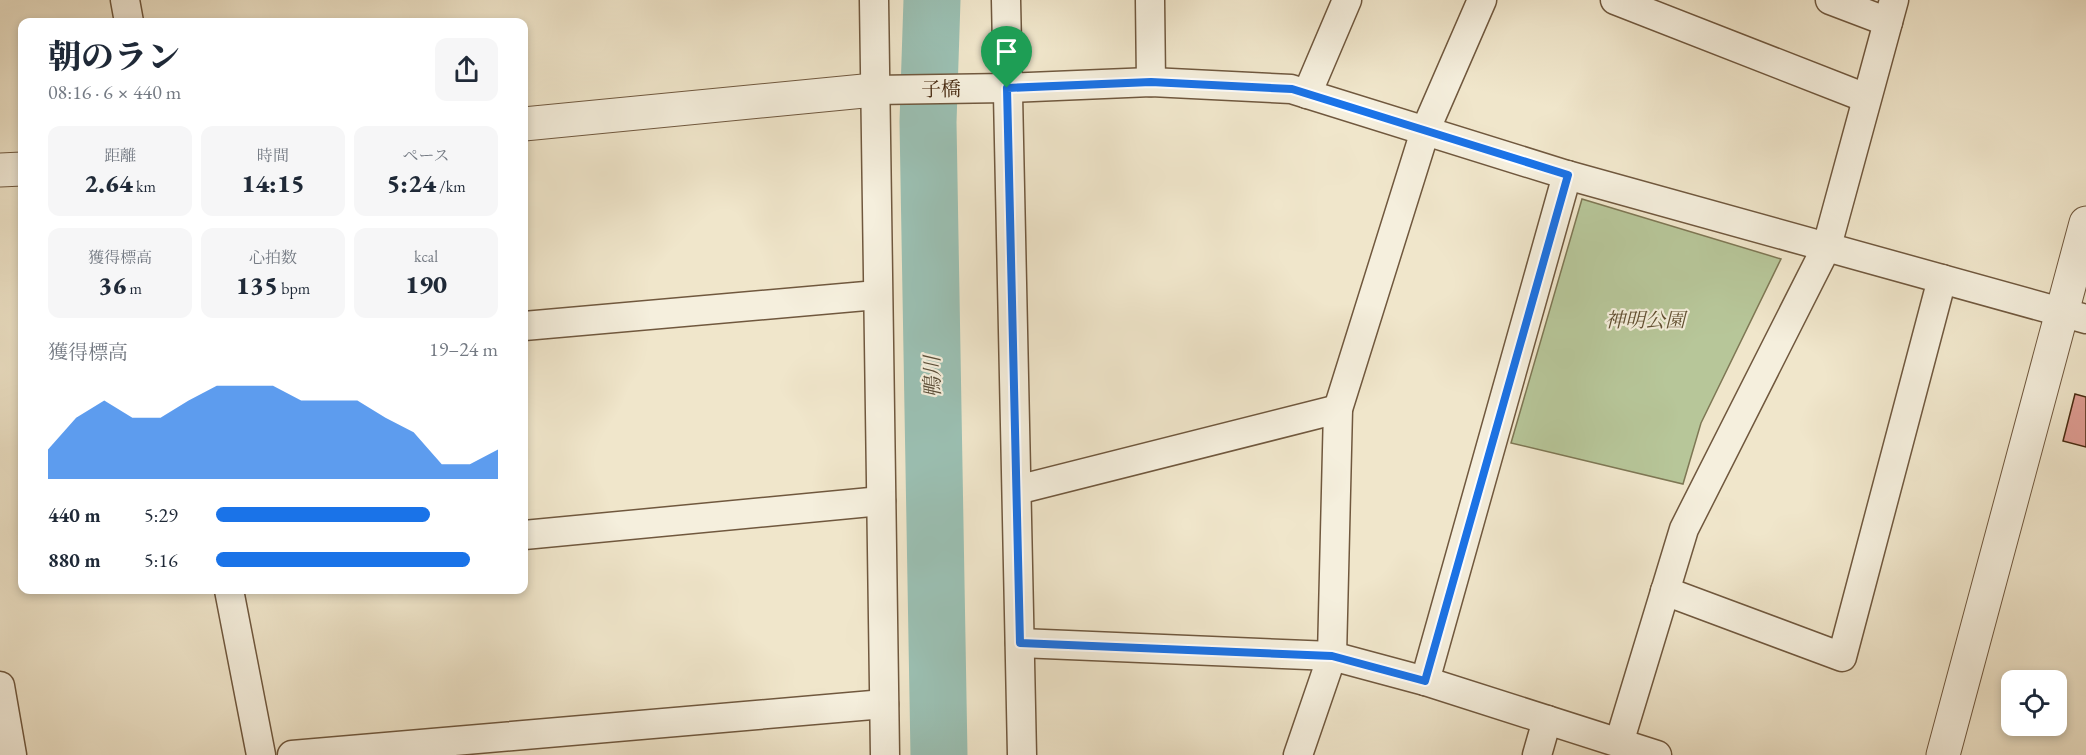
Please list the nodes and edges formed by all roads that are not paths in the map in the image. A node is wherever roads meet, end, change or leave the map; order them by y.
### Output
1 (125, 0) edge
2 (874, 0) edge
3 (1006, 0) edge
4 (1150, 0) edge
5 (1347, 0) edge
6 (1482, 0) edge
7 (1615, 0) edge
8 (1830, 0) edge
9 (1662, 8) edge
10 (1891, 11) edge
11 (128, 18) edge
12 (1151, 82) junction
13 (1007, 88) junction
14 (874, 90) junction
15 (1307, 94) junction
16 (1866, 98) junction
17 (528, 124) edge
18 (1425, 131) junction
19 (18, 169) edge
20 (0, 170) edge
21 (1568, 175) junction
22 (2086, 223) edge
23 (1827, 246) junction
24 (1942, 279) junction
25 (877, 295) junction
26 (2074, 316) edge
27 (528, 326) edge
28 (1338, 409) junction
29 (1017, 490) junction
30 (880, 501) junction
31 (528, 535) edge
32 (1665, 591) junction
33 (230, 594) edge
34 (1020, 643) junction
35 (1332, 656) junction
36 (1425, 681) junction
37 (0, 686) edge
38 (884, 704) junction
39 (1547, 720) junction
40 (1619, 743) junction
41 (12, 755) edge
42 (261, 755) edge
43 (292, 755) edge
44 (885, 755) edge
45 (1022, 755) edge
46 (1299, 755) edge
47 (1537, 755) edge
48 (1657, 755) edge
49 (1943, 755) edge

1 - 11 street
2 - 14 street
3 - 13 street
4 - 12 street
5 - 15 street
6 - 18 street
7 - 9 street
8 - 10 street
9 - 16 street
10 - 16 street
12 - 13 street, 子橋
12 - 15 street, 子橋
13 - 14 street, 子橋
13 - 29 street
14 - 17 street
14 - 25 street
15 - 18 street, 子橋
16 - 23 street
18 - 21 street, 子橋
18 - 28 street
19 - 20 street
21 - 23 street, 子橋
21 - 36 street
22 - 26 street
23 - 24 street, 子橋
23 - 32 street
24 - 26 street, 子橋
24 - 32 street
25 - 27 street
25 - 30 street
26 - 49 street
28 - 29 street
28 - 35 street
29 - 34 street
30 - 31 street
30 - 38 street
32 - 40 street
33 - 42 street
34 - 35 street
34 - 45 street
35 - 36 street
35 - 46 street
36 - 39 street
37 - 41 street
38 - 43 street
38 - 44 street
39 - 40 street
39 - 47 street
40 - 48 street

